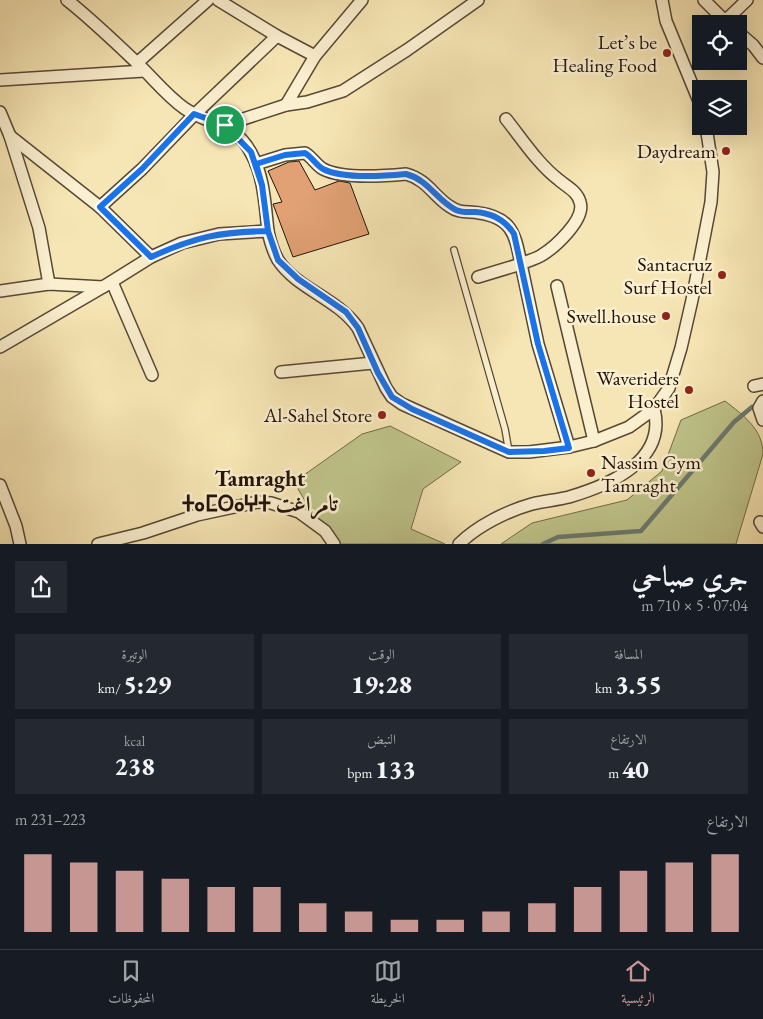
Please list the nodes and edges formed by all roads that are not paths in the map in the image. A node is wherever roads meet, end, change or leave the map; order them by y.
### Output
1 (67, 0) edge
2 (208, 0) edge
3 (218, 0) edge
4 (362, 0) edge
5 (478, 0) edge
6 (662, 0) edge
7 (704, 0) edge
8 (747, 0) edge
9 (81, 4) edge
10 (719, 15) edge
11 (733, 15) edge
12 (277, 36) junction
13 (747, 40) edge
14 (315, 56) junction
15 (763, 58) edge
16 (141, 67) junction
17 (0, 80) edge
18 (692, 84) edge
19 (286, 105) junction
20 (0, 112) edge
21 (194, 114) junction
22 (506, 119) dead end
23 (225, 125) junction
24 (707, 135) edge
25 (10, 136) junction
26 (256, 164) junction
27 (100, 207) junction
28 (268, 231) junction
29 (454, 250) dead end
30 (151, 257) junction
31 (521, 264) junction
32 (478, 277) dead end
33 (49, 284) junction
34 (108, 284) junction
35 (557, 286) dead end
36 (0, 291) edge
37 (0, 347) edge
38 (373, 363) junction
39 (282, 372) dead end
40 (152, 375) dead end
41 (763, 401) edge
42 (654, 409) junction
43 (763, 420) edge
44 (594, 441) junction
45 (569, 448) junction
46 (509, 452) junction
47 (0, 484) edge
48 (5, 510) edge
49 (20, 544) edge
50 (98, 544) edge
51 (334, 544) edge
52 (459, 544) edge

1 - 9 street
2 - 16 street
3 - 12 street
4 - 14 street
5 - 19 street
6 - 18 street
7 - 10 street
8 - 11 street
9 - 16 street
12 - 14 street
12 - 21 street
13 - 15 street
14 - 19 street
16 - 17 street
16 - 21 street
19 - 23 street
20 - 25 street
21 - 23 street
21 - 27 street
22 - 31 street
23 - 26 street
24 - 42 street
25 - 27 street
25 - 33 street
26 - 28 street
26 - 31 street
27 - 30 street
28 - 30 street
28 - 38 street
29 - 46 lane
30 - 34 street
31 - 32 street
31 - 45 street
33 - 34 street
33 - 36 street
34 - 37 street
34 - 40 street
35 - 44 street
38 - 39 street
38 - 46 street
41 - 43 street
42 - 44 street
42 - 52 street
44 - 45 street
45 - 46 street
47 - 48 street
48 - 49 street
50 - 51 street

